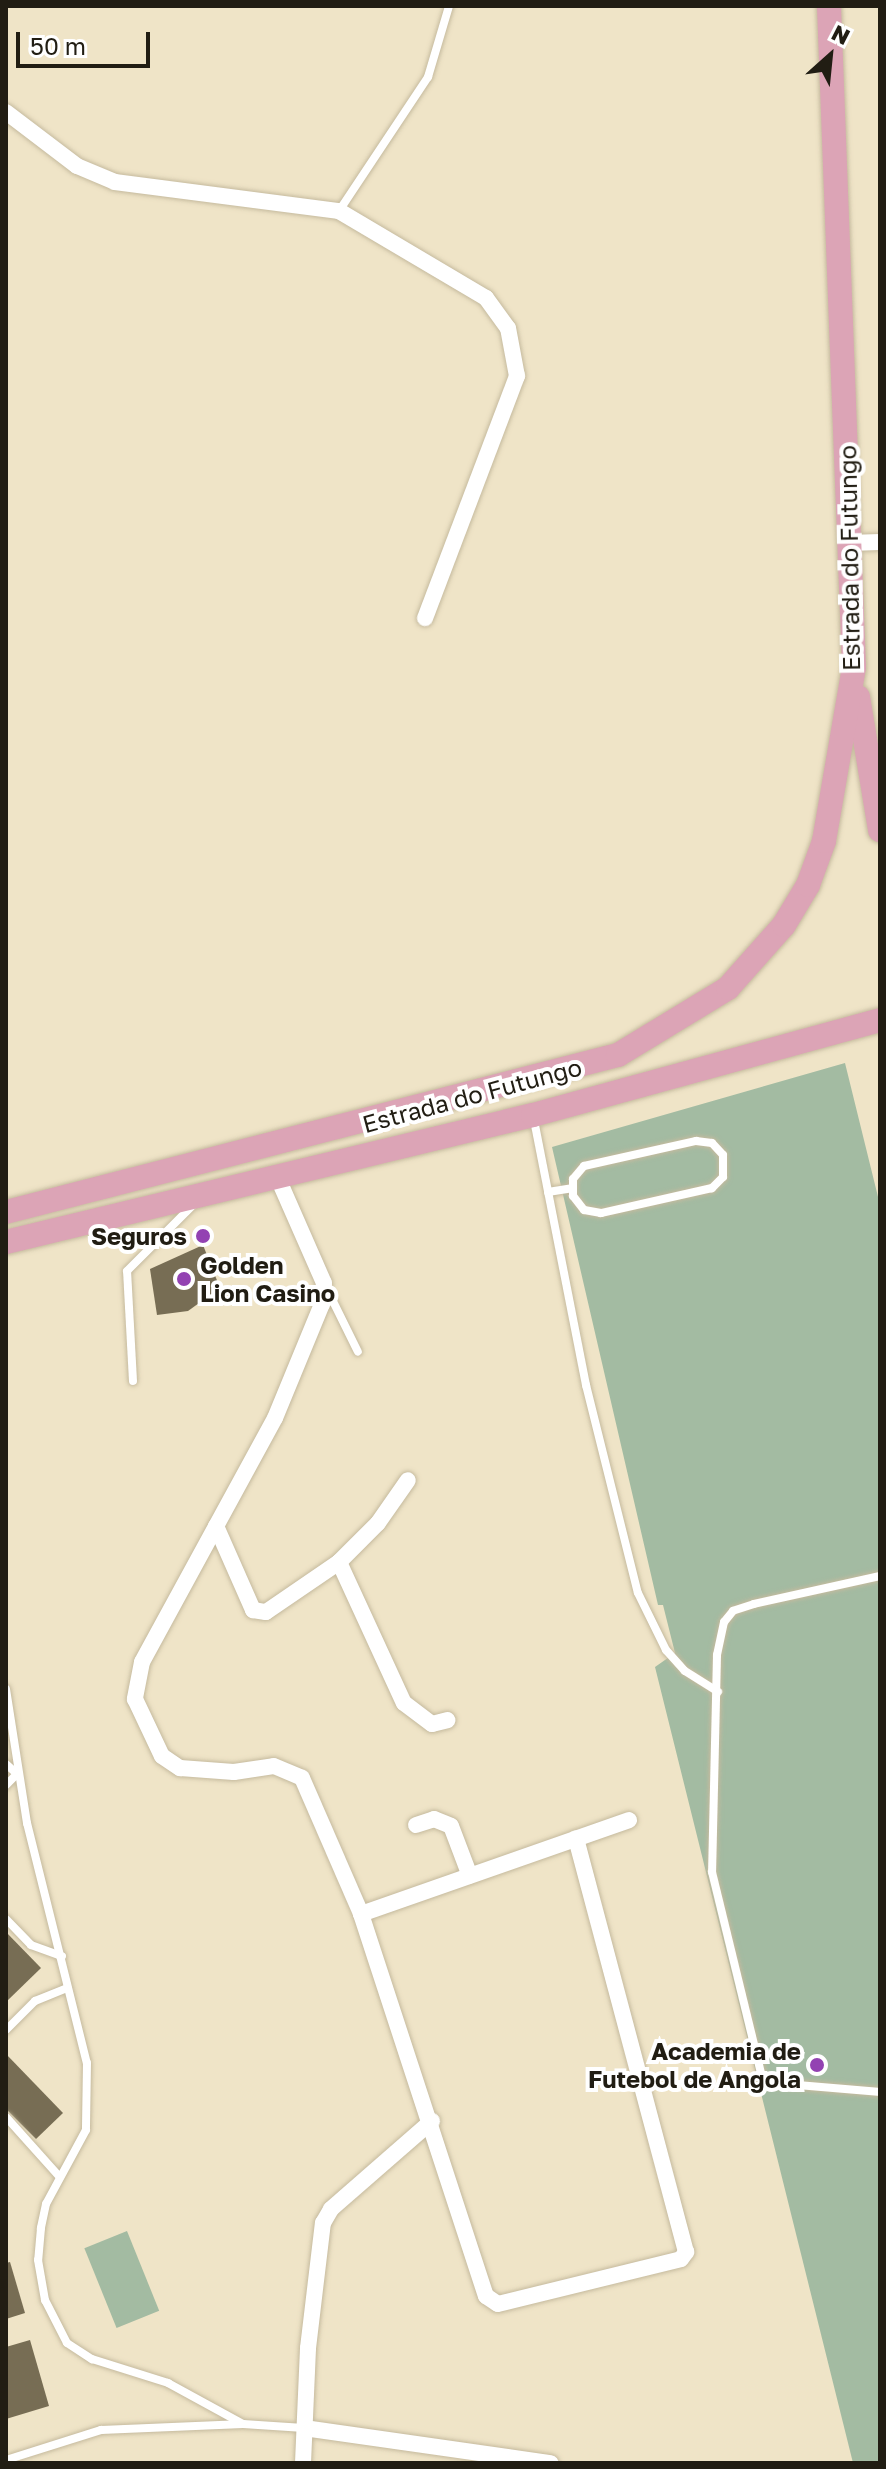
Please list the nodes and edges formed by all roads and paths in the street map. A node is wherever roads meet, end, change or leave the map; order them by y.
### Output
1 (449, 6) edge
2 (829, 6) edge
3 (6, 112) edge
4 (339, 211) junction
5 (880, 542) edge
6 (849, 543) junction
7 (425, 618) dead end
8 (854, 667) junction
9 (880, 830) edge
10 (880, 1020) edge
11 (533, 1115) junction
12 (277, 1176) junction
13 (572, 1188) junction
14 (201, 1192) junction
15 (548, 1192) junction
16 (6, 1212) edge
17 (6, 1242) edge
18 (324, 1283) junction
19 (358, 1352) dead end
20 (133, 1381) dead end
21 (408, 1480) dead end
22 (216, 1526) junction
23 (339, 1562) junction
24 (880, 1576) edge
25 (6, 1689) edge
26 (718, 1692) junction
27 (448, 1720) dead end
28 (6, 1764) edge
29 (17, 1774) junction
30 (6, 1785) edge
31 (629, 1820) dead end
32 (416, 1825) dead end
33 (576, 1838) junction
34 (470, 1876) junction
35 (361, 1914) junction
36 (6, 1919) edge
37 (62, 1956) junction
38 (68, 1988) junction
39 (6, 2029) edge
40 (880, 2092) edge
41 (6, 2117) edge
42 (432, 2121) junction
43 (59, 2176) junction
44 (243, 2424) junction
45 (304, 2428) junction
46 (6, 2460) edge
47 (303, 2463) edge
48 (551, 2463) edge

1 - 4 lane
2 - 6 main road, Estrada do Futungo
3 - 4 street
4 - 7 street
5 - 6 street
6 - 8 main road, Estrada do Futungo
8 - 9 main road
8 - 16 main road, Estrada do Futungo
10 - 11 main road, Estrada do Futungo
11 - 12 main road, Estrada do Futungo
11 - 15 lane
12 - 14 main road, Estrada do Futungo
12 - 18 street
13 - 13 lane
13 - 15 lane
14 - 17 main road, Estrada do Futungo
14 - 20 lane
15 - 26 lane
18 - 19 lane
18 - 22 street
21 - 23 street
22 - 23 street
22 - 35 street
23 - 27 street
24 - 26 lane
25 - 29 lane
26 - 40 lane
28 - 29 lane
29 - 30 lane
29 - 37 lane
31 - 33 street
32 - 34 street
33 - 34 street
33 - 42 street
34 - 35 street
35 - 42 street
36 - 37 lane
37 - 38 lane
38 - 39 lane
38 - 43 lane
41 - 43 lane
42 - 45 street
43 - 44 lane
44 - 45 lane
44 - 46 lane
45 - 47 street
45 - 48 street

